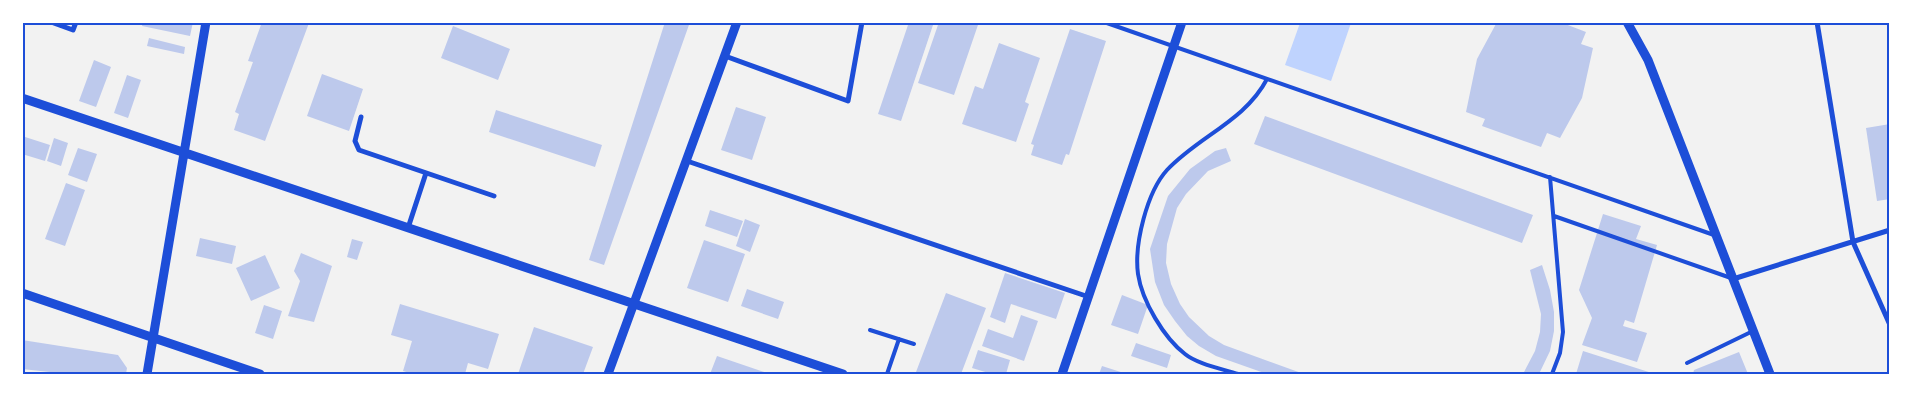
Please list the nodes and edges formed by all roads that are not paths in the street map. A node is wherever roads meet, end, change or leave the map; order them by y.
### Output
1 (52, 22) edge
2 (76, 22) edge
3 (206, 22) edge
4 (737, 22) edge
5 (862, 22) edge
6 (1104, 22) edge
7 (1122, 22) edge
8 (1182, 22) edge
9 (1627, 22) edge
10 (1817, 22) edge
11 (1120, 28) junction
12 (1174, 48) junction
13 (725, 56) junction
14 (1267, 79) junction
15 (22, 98) edge
16 (361, 117) dead end
17 (185, 153) junction
18 (687, 161) junction
19 (426, 173) junction
20 (1550, 177) junction
21 (494, 196) dead end
22 (1554, 216) junction
23 (408, 228) junction
24 (1890, 230) edge
25 (1716, 236) junction
26 (1853, 242) junction
27 (1733, 278) junction
28 (22, 293) edge
29 (1090, 297) junction
30 (633, 304) junction
31 (1890, 325) edge
32 (870, 330) dead end
33 (1753, 331) junction
34 (153, 338) junction
35 (899, 339) junction
36 (914, 344) dead end
37 (1687, 364) dead end
38 (147, 374) edge
39 (260, 374) edge
40 (608, 374) edge
41 (843, 374) edge
42 (887, 374) edge
43 (1062, 374) edge
44 (1238, 374) edge
45 (1552, 374) edge
46 (1770, 374) edge

1 - 2 street
3 - 17 street
4 - 13 street
5 - 13 street
6 - 11 lane
7 - 11 lane
8 - 12 street
9 - 25 street
10 - 26 street
11 - 12 lane
12 - 14 lane
12 - 29 street
13 - 18 street
14 - 20 lane
14 - 44 lane
15 - 17 street
16 - 19 street
17 - 23 street
17 - 34 street
18 - 29 street
18 - 30 street
19 - 21 street
19 - 23 street
20 - 22 lane
20 - 25 lane
22 - 27 lane
22 - 45 lane
23 - 30 street
24 - 26 street
25 - 27 street
26 - 27 street
26 - 31 street
27 - 33 street
28 - 34 street
29 - 43 street
30 - 40 street
30 - 41 street
32 - 35 lane
33 - 37 lane
33 - 46 street
34 - 38 street
34 - 39 street
35 - 36 lane
35 - 42 lane

